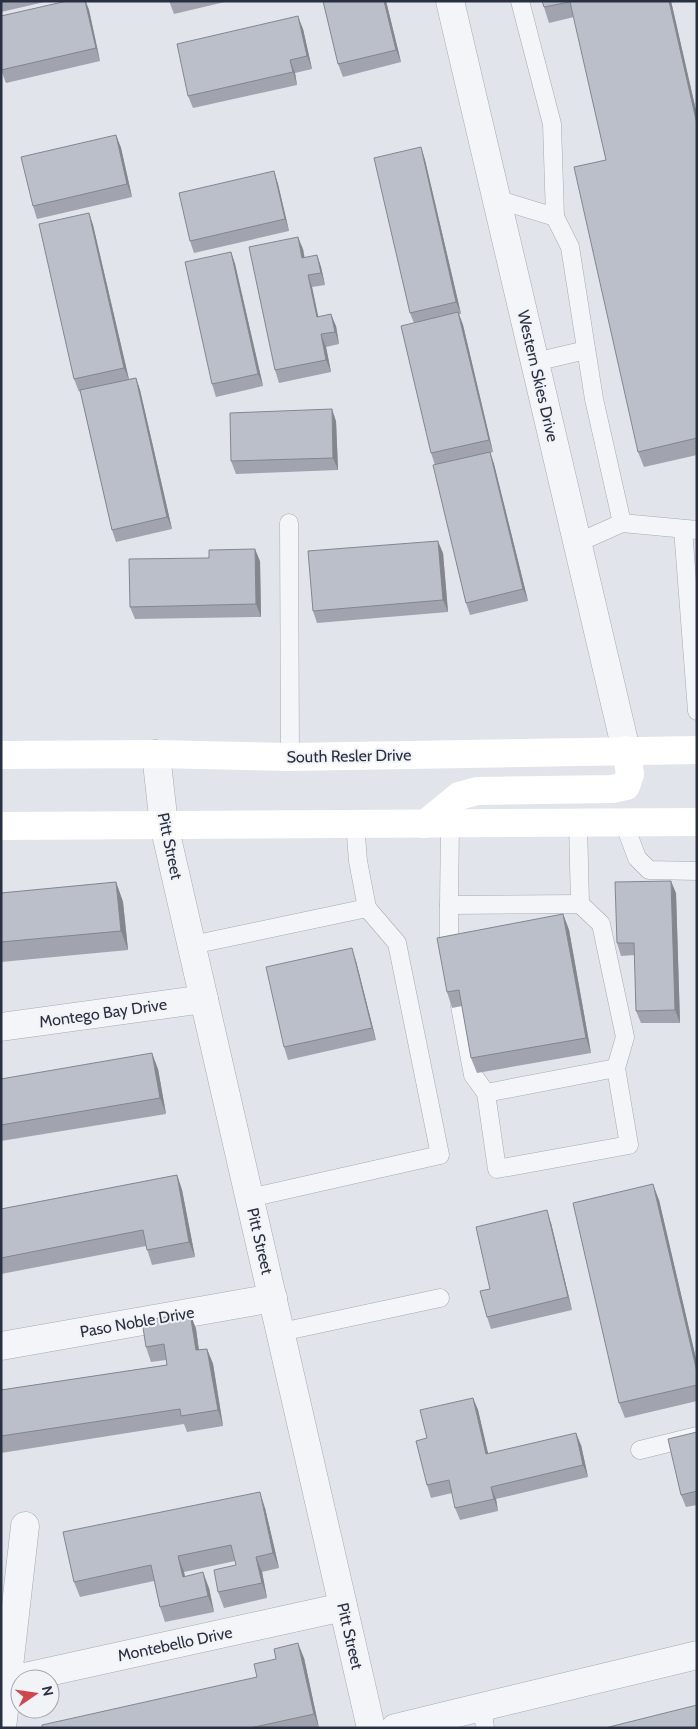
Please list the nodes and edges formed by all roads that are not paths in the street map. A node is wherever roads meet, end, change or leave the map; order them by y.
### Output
1 (450, 1) edge
2 (520, 1) edge
3 (496, 199) junction
4 (555, 217) junction
5 (586, 350) junction
6 (535, 362) junction
7 (289, 523) dead end
8 (622, 523) junction
9 (690, 530) edge
10 (577, 543) junction
11 (697, 711) edge
12 (626, 750) junction
13 (697, 750) edge
14 (156, 754) junction
15 (1, 755) edge
16 (290, 757) junction
17 (697, 822) edge
18 (355, 823) junction
19 (578, 823) junction
20 (624, 823) junction
21 (438, 824) junction
22 (164, 825) junction
23 (1, 826) edge
24 (697, 871) edge
25 (580, 904) junction
26 (449, 905) junction
27 (367, 908) junction
28 (192, 945) junction
29 (450, 952) edge
30 (204, 999) junction
31 (460, 1006) edge
32 (1, 1027) edge
33 (616, 1068) junction
34 (486, 1093) junction
35 (250, 1198) junction
36 (273, 1298) junction
37 (440, 1298) dead end
38 (281, 1332) junction
39 (1, 1346) edge
40 (697, 1436) edge
41 (640, 1450) dead end
42 (25, 1526) dead end
43 (343, 1607) junction
44 (697, 1655) edge
45 (7, 1681) junction
46 (484, 1717) edge
47 (2, 1728) edge
48 (371, 1728) edge
49 (395, 1728) edge

1 - 3 street, Western Skies Drive
2 - 4 lane
3 - 4 lane
3 - 6 street, Western Skies Drive
4 - 5 lane
5 - 6 lane
5 - 8 lane
6 - 10 street, Western Skies Drive
7 - 16 lane
8 - 9 lane
8 - 10 lane
9 - 11 lane
10 - 12 street, Western Skies Drive
12 - 13 main road, South Resler Drive
12 - 16 main road, South Resler Drive
12 - 21 main road
14 - 15 main road, South Resler Drive
14 - 16 main road, South Resler Drive
14 - 22 street, Pitt Street
17 - 20 main road
18 - 21 main road
18 - 22 main road
18 - 27 lane
19 - 20 main road
19 - 21 main road
19 - 25 lane
20 - 24 lane
21 - 26 lane
22 - 23 main road
22 - 28 street, Pitt Street
25 - 26 lane
25 - 33 lane
26 - 29 lane
27 - 28 lane
27 - 35 lane
28 - 30 street, Pitt Street
30 - 32 street, Montego Bay Drive
30 - 35 street, Pitt Street
31 - 34 lane
33 - 34 lane
33 - 34 lane
35 - 36 street, Pitt Street
36 - 38 street, Pitt Street
36 - 39 street, Paso Noble Drive
37 - 38 lane
38 - 43 street, Pitt Street
40 - 41 lane
42 - 45 street
43 - 45 street, Montebello Drive
43 - 48 street, Pitt Street
44 - 46 street
45 - 47 street
46 - 49 street

